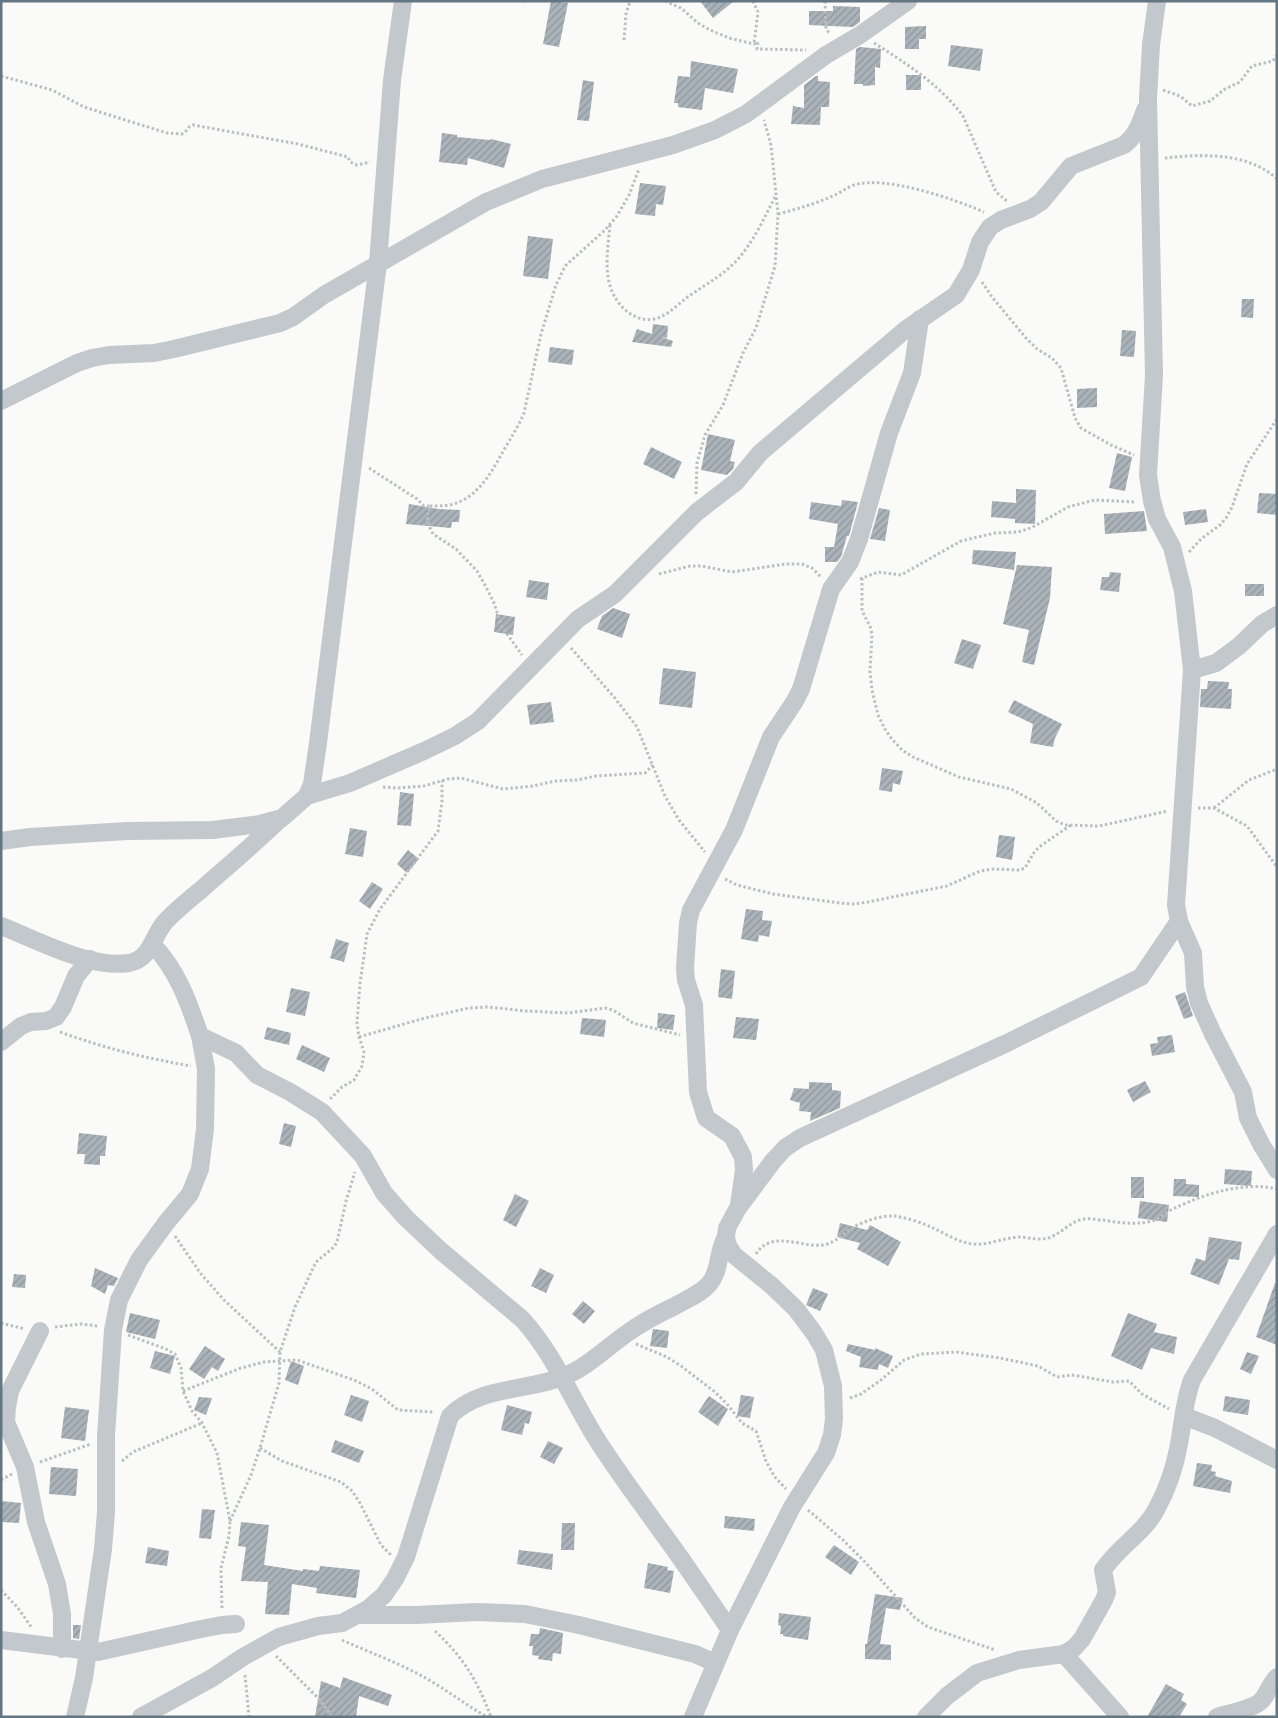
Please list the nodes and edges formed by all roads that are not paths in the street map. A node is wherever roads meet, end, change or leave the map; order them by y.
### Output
1 (403, 1) edge
2 (908, 1) edge
3 (1157, 1) edge
4 (1149, 92) junction
5 (378, 263) junction
6 (920, 319) junction
7 (1, 401) edge
8 (1277, 615) edge
9 (1192, 670) junction
10 (307, 796) junction
11 (282, 818) junction
12 (1, 841) edge
13 (1179, 921) junction
14 (1, 926) edge
15 (152, 944) junction
16 (90, 959) junction
17 (200, 1036) junction
18 (1, 1042) edge
19 (1277, 1170) edge
20 (738, 1208) junction
21 (1277, 1234) edge
22 (726, 1237) junction
23 (40, 1331) dead end
24 (562, 1377) junction
25 (1184, 1416) junction
26 (1277, 1460) edge
27 (357, 1615) junction
28 (229, 1624) road end
29 (730, 1630) junction
30 (1, 1640) edge
31 (62, 1649) junction
32 (88, 1652) junction
33 (1064, 1654) junction
34 (715, 1663) junction
35 (1277, 1677) edge
36 (75, 1717) edge
37 (141, 1717) edge
38 (693, 1717) edge
39 (926, 1717) edge
40 (1120, 1717) edge
41 (1217, 1717) edge

1 - 5 street
2 - 5 street
3 - 4 street
4 - 6 street
4 - 9 street
5 - 7 street
5 - 10 street
6 - 10 street
6 - 20 street
8 - 9 street
9 - 13 street
10 - 11 street
11 - 12 street
11 - 15 street
13 - 19 street
13 - 20 street
14 - 16 street
15 - 16 street
15 - 17 street
16 - 18 street
17 - 24 street
17 - 32 street
20 - 22 street
21 - 25 street
22 - 24 street
22 - 29 street
23 - 31 street
24 - 27 street
24 - 29 street
25 - 26 street
25 - 33 street
27 - 34 street
27 - 37 street
28 - 32 street
29 - 34 street
30 - 31 street
31 - 32 street
32 - 36 street
33 - 39 street
33 - 40 street
34 - 38 street
35 - 41 street

